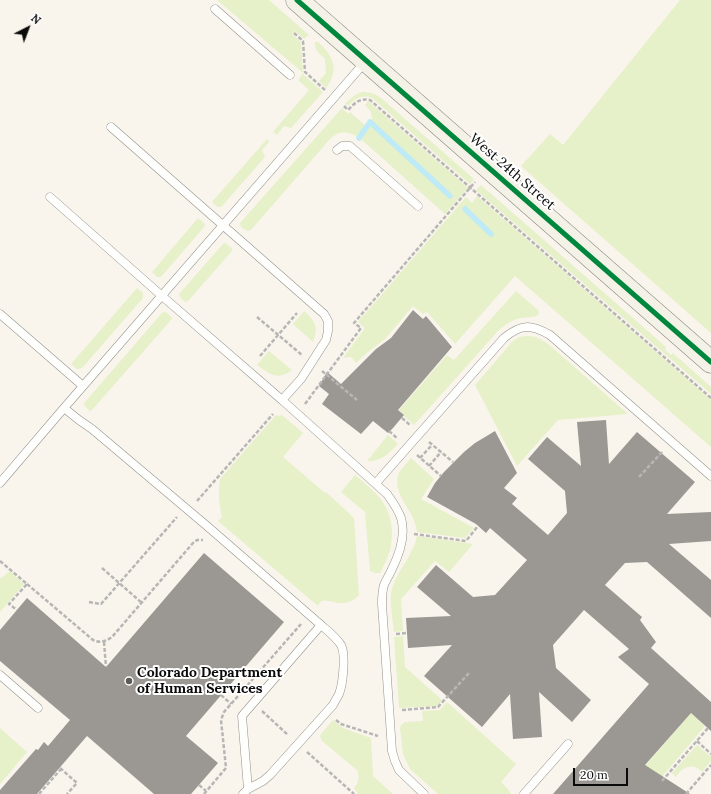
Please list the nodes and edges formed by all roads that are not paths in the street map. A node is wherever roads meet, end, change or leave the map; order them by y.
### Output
1 (297, 0) edge
2 (215, 9) dead end
3 (366, 61) junction
4 (290, 75) dead end
5 (111, 127) dead end
6 (337, 150) dead end
7 (50, 197) dead end
8 (418, 206) dead end
9 (223, 226) junction
10 (162, 296) junction
11 (0, 314) edge
12 (711, 362) edge
13 (83, 386) junction
14 (282, 400) junction
15 (64, 408) junction
16 (711, 476) edge
17 (0, 483) edge
18 (376, 483) junction
19 (321, 625) junction
20 (0, 675) edge
21 (38, 708) dead end
22 (568, 744) dead end
23 (245, 792) edge
24 (424, 794) edge
25 (524, 794) edge

1 - 3 street, West 24th Street
2 - 4 lane
3 - 9 lane
3 - 12 street, West 24th Street
5 - 9 lane
6 - 8 lane
7 - 10 lane
9 - 10 lane
9 - 14 lane
10 - 13 lane
10 - 14 lane
11 - 13 lane
13 - 15 lane
14 - 18 lane
15 - 17 lane
15 - 19 lane
16 - 18 lane
18 - 24 lane
19 - 23 lane
19 - 23 lane
20 - 21 lane
22 - 25 lane

